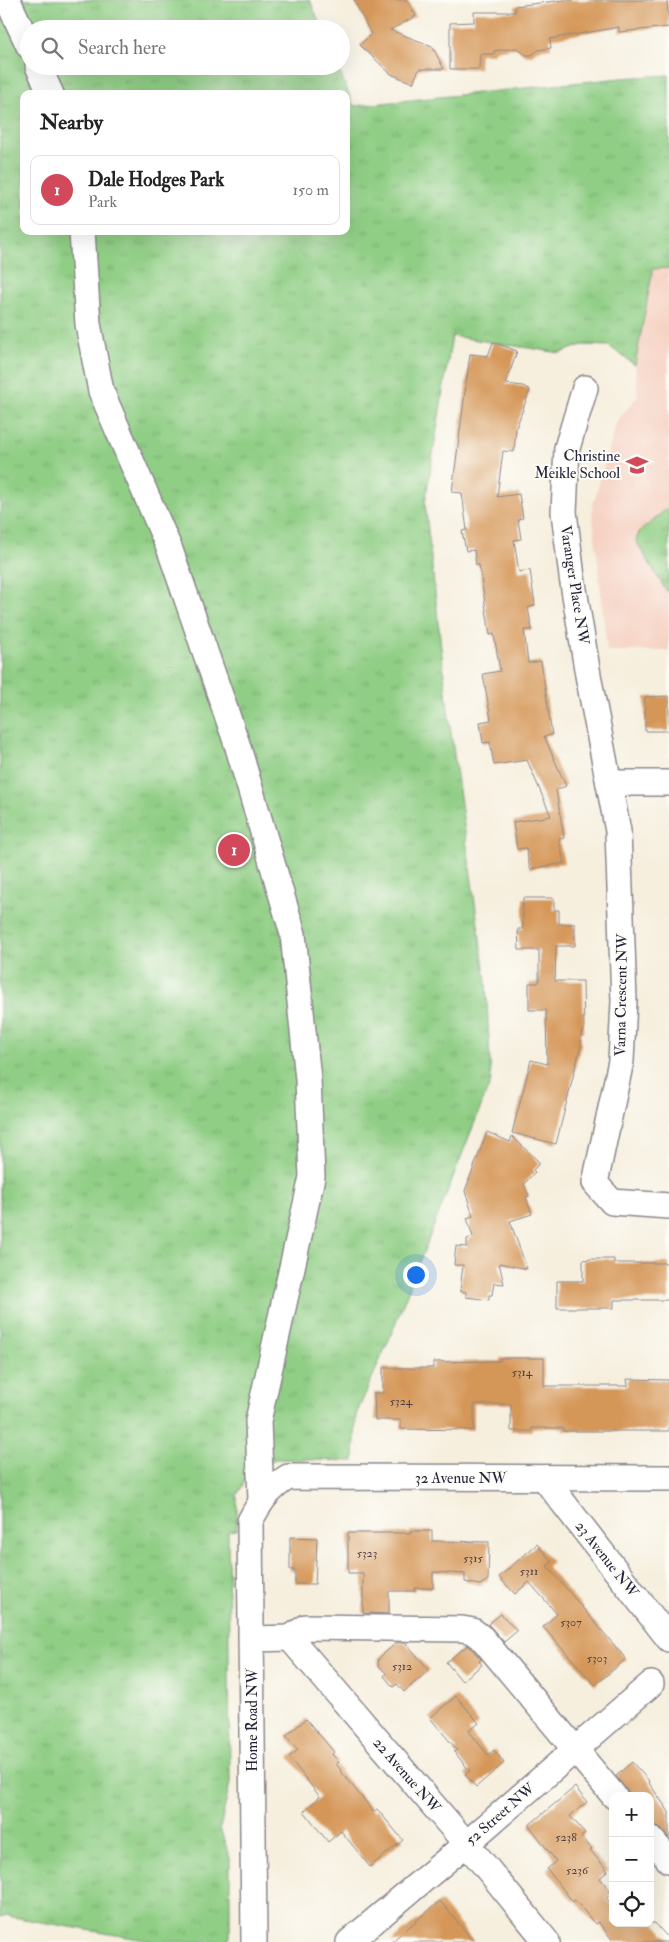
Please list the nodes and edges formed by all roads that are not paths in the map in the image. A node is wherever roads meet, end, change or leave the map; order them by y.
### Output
1 (6, 0) edge
2 (20, 27) edge
3 (42, 75) edge
4 (49, 90) edge
5 (82, 235) edge
6 (585, 388) dead end
7 (609, 783) junction
8 (669, 783) edge
9 (669, 1206) edge
10 (544, 1478) junction
11 (669, 1478) edge
12 (261, 1500) junction
13 (252, 1638) junction
14 (290, 1638) junction
15 (669, 1639) edge
16 (651, 1684) dead end
17 (574, 1749) junction
18 (611, 1792) edge
19 (654, 1843) edge
20 (466, 1844) junction
21 (669, 1860) edge
22 (353, 1940) edge
23 (254, 1942) edge
24 (547, 1942) edge

1 - 2 street
3 - 4 street
5 - 12 street
6 - 7 street, Varanger Place NW
7 - 8 street
7 - 9 street, Varna Crescent NW
10 - 11 street, 32 Avenue NW
10 - 12 street, 32 Avenue NW
10 - 15 street, 23 Avenue NW
12 - 13 street, Home Road NW
13 - 14 street
13 - 23 street, Home Road NW
14 - 17 street
14 - 20 street, 22 Avenue NW
16 - 17 street, 52 Street NW
17 - 18 street
17 - 20 street, 52 Street NW
19 - 21 street
20 - 22 street, 52 Street NW
20 - 24 street, 22 Avenue NW

